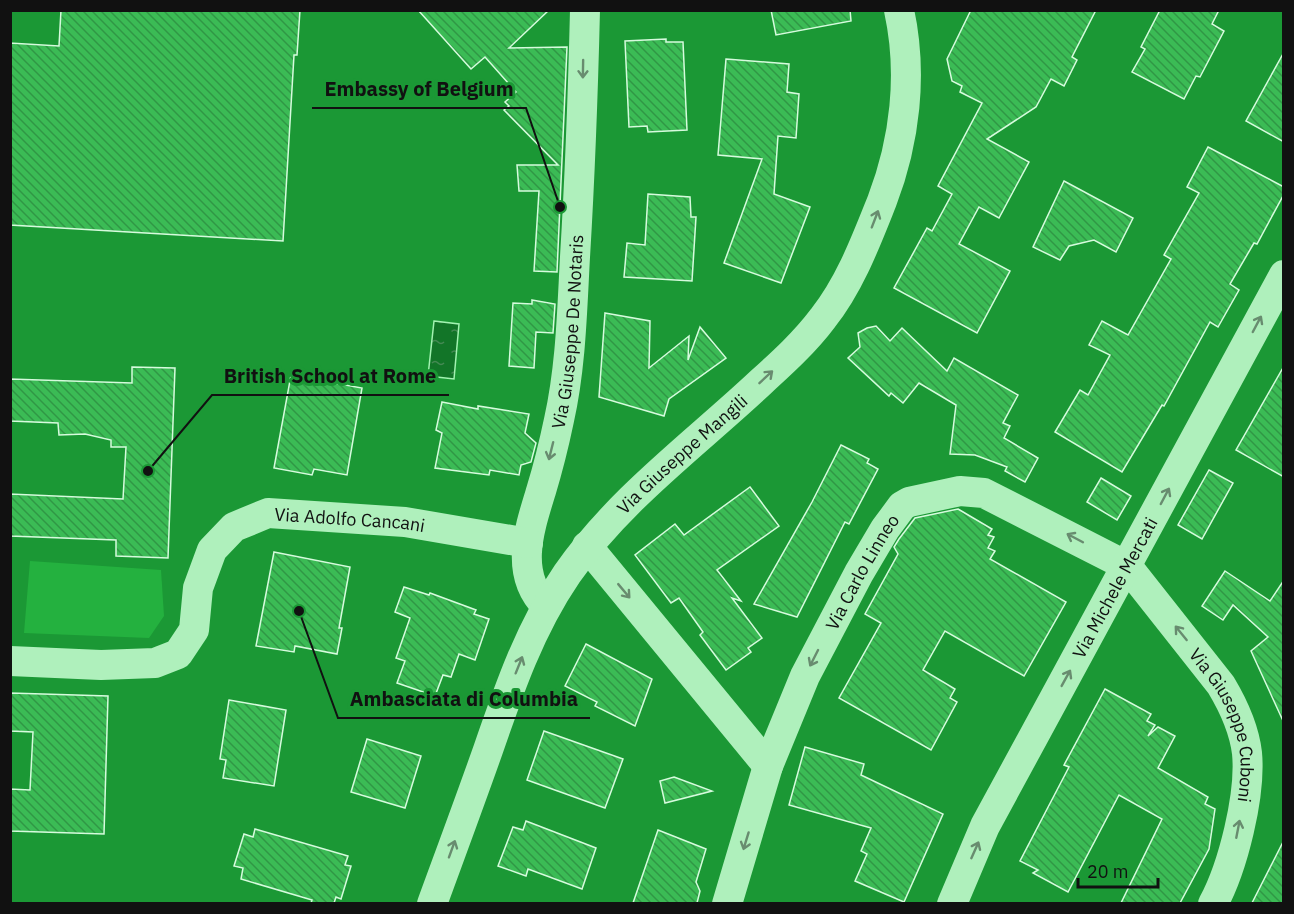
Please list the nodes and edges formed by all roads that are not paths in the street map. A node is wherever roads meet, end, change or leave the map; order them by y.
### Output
1 (585, 10) edge
2 (898, 10) edge
3 (1284, 275) edge
4 (528, 543) junction
5 (587, 546) junction
6 (1127, 566) junction
7 (546, 606) junction
8 (10, 661) edge
9 (768, 766) junction
10 (432, 903) edge
11 (727, 903) edge
12 (952, 903) edge
13 (1213, 903) edge

1 -> 4 street, Via Giuseppe De Notaris
5 -> 2 street, Via Giuseppe Mangili
6 -> 3 street, Via Michele Mercati
4 - 7 street, Via Giuseppe De Notaris
4 - 8 street, Via Adolfo Cancani
5 - 7 street, Via Giuseppe Mangili
5 -> 9 street
6 -> 9 street, Via Carlo Linneo
12 -> 6 street, Via Michele Mercati
13 -> 6 street, Via Giuseppe Cuboni
10 -> 7 street, Via Giuseppe Mangili
9 -> 11 street, Via Carlo Linneo

